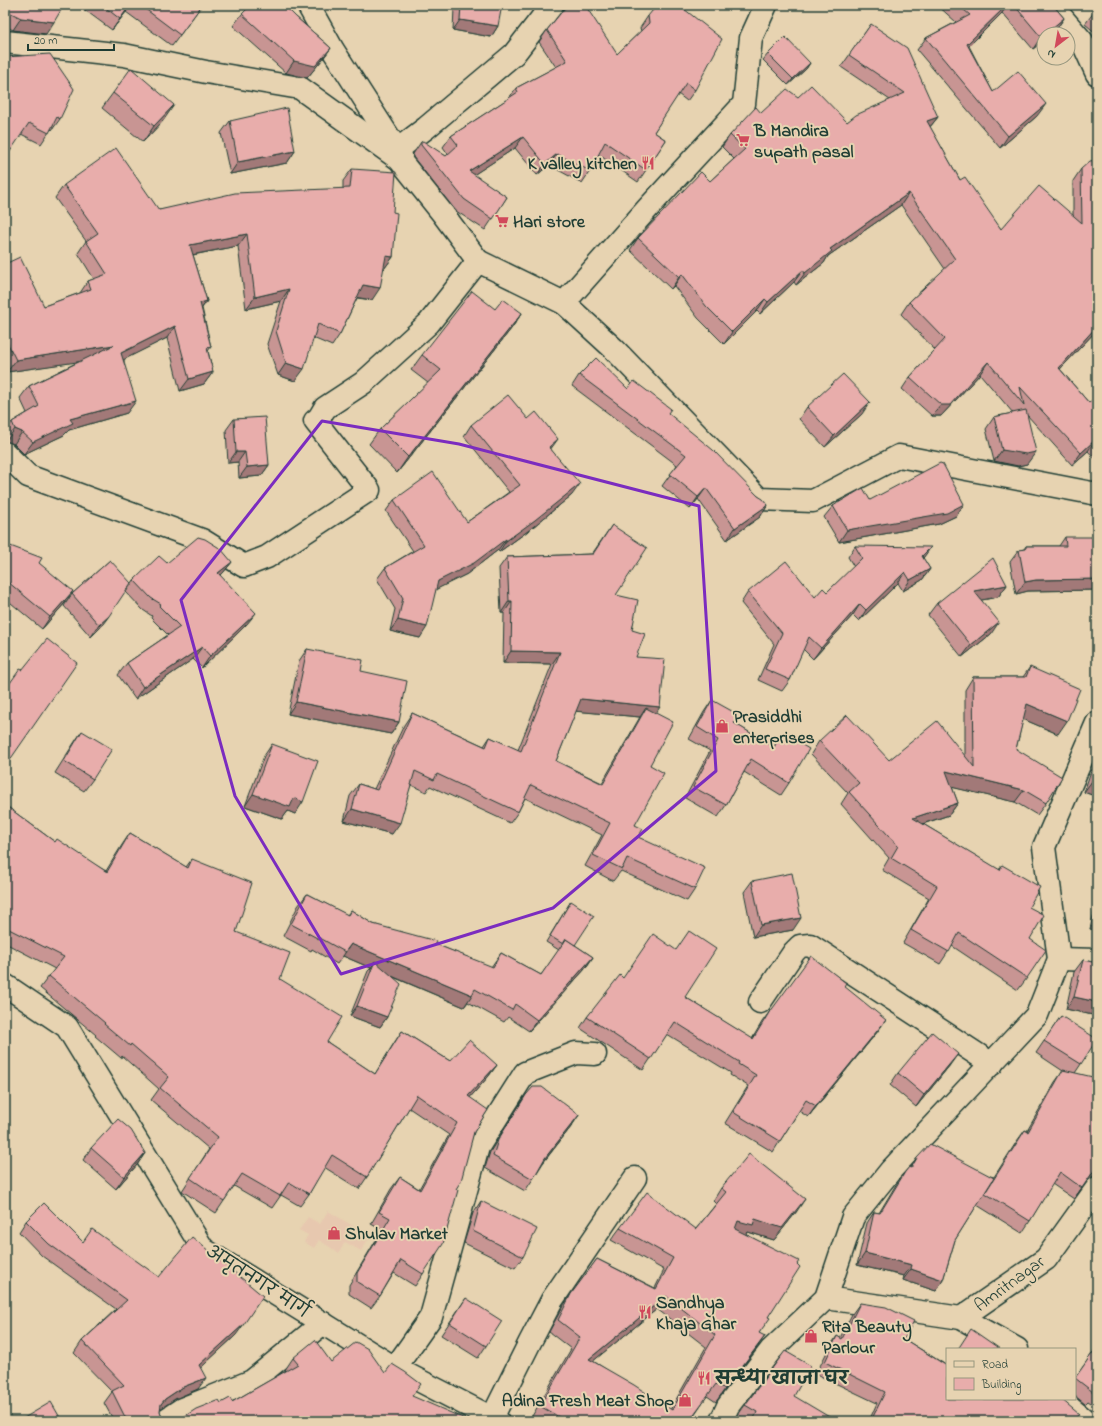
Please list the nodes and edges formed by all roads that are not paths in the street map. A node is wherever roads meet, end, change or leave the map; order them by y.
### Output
1 (308, 5) edge
2 (552, 5) edge
3 (766, 5) edge
4 (1051, 5) edge
5 (5, 42) edge
6 (1097, 74) edge
7 (397, 150) junction
8 (443, 214) junction
9 (478, 260) junction
10 (564, 303) junction
11 (5, 453) edge
12 (1097, 494) edge
13 (1097, 722) edge
14 (1059, 959) junction
15 (1097, 960) edge
16 (5, 985) edge
17 (760, 1002) dead end
18 (594, 1054) dead end
19 (992, 1064) junction
20 (635, 1178) dead end
21 (1097, 1188) edge
22 (826, 1298) junction
23 (961, 1318) junction
24 (323, 1323) junction
25 (1015, 1348) edge
26 (395, 1368) junction
27 (1060, 1400) edge
28 (495, 1419) edge
29 (164, 1421) edge
30 (721, 1421) edge
31 (1086, 1421) edge

1 - 7 street
2 - 7 street
3 - 10 street
4 - 6 street
5 - 8 street
7 - 8 street
8 - 9 street
9 - 10 street
9 - 11 street
10 - 12 street
13 - 14 street
14 - 15 street
14 - 19 street
16 - 24 street, अमृतनगर मार्ग
17 - 19 street
18 - 26 street
19 - 22 street
20 - 28 street
21 - 23 street, Amritnagar
22 - 23 street
22 - 30 street
23 - 25 street
24 - 26 street, अमृतनगर मार्ग
24 - 29 street
26 - 28 street, अमृतनगर मार्ग
27 - 31 street

